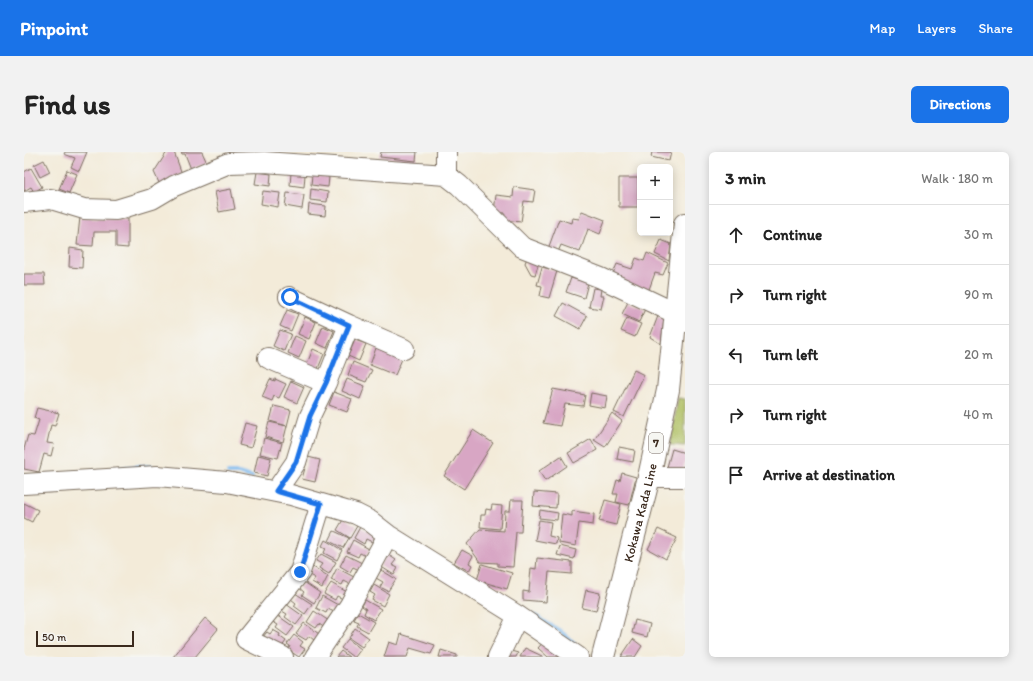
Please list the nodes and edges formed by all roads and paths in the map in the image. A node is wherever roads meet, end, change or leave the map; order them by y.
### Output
1 (446, 152) edge
2 (446, 174) junction
3 (24, 202) edge
4 (685, 224) edge
5 (290, 297) dead end
6 (681, 318) edge
7 (349, 325) junction
8 (404, 349) dead end
9 (268, 358) dead end
10 (326, 383) junction
11 (649, 476) junction
12 (685, 477) edge
13 (24, 484) edge
14 (276, 491) junction
15 (321, 504) junction
16 (388, 536) junction
17 (518, 616) junction
18 (283, 657) edge
19 (315, 657) edge
20 (498, 657) edge
21 (578, 657) edge
22 (602, 657) edge

1 - 2 street
2 - 3 street
2 - 6 street
4 - 6 main road, Kokawa Kada Line / 7
5 - 7 street
6 - 11 main road, Kokawa Kada Line / 7
7 - 8 street
7 - 10 street
9 - 10 street
10 - 14 street
11 - 12 street
11 - 22 main road, Kokawa Kada Line / 7
13 - 14 street
14 - 15 street
15 - 16 street
15 - 18 street
16 - 17 street
16 - 19 street
17 - 20 street
17 - 21 street

